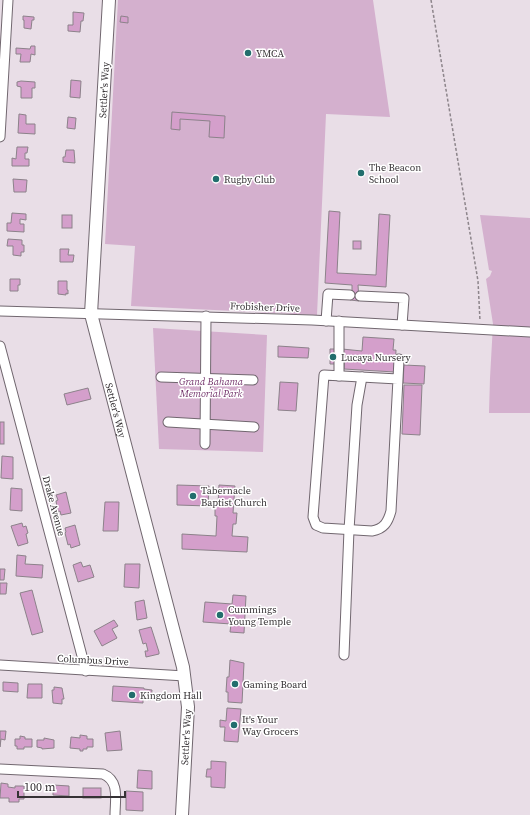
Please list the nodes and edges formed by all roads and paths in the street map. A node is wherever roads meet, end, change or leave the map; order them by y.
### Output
1 (8, 0) edge
2 (110, 0) edge
3 (432, 0) edge
4 (0, 137) edge
5 (350, 295) dead end
6 (360, 296) dead end
7 (0, 311) edge
8 (91, 314) junction
9 (206, 316) junction
10 (326, 321) junction
11 (340, 322) junction
12 (402, 325) junction
13 (481, 328) junction
14 (530, 332) edge
15 (0, 346) edge
16 (399, 359) dead end
17 (339, 376) junction
18 (161, 377) dead end
19 (362, 377) junction
20 (206, 378) junction
21 (398, 379) junction
22 (253, 380) dead end
23 (168, 422) dead end
24 (205, 424) junction
25 (254, 427) dead end
26 (205, 444) dead end
27 (349, 530) junction
28 (344, 654) dead end
29 (0, 665) edge
30 (86, 671) junction
31 (185, 676) junction
32 (0, 769) edge
33 (115, 815) edge
34 (182, 815) edge

1 - 4 street
2 - 8 main road, Settler's Way
3 - 13 path
5 - 10 street
6 - 12 street
7 - 8 street, Frobisher Drive
8 - 9 street, Frobisher Drive
8 - 31 main road, Settler's Way
9 - 10 street, Frobisher Drive
9 - 20 street
10 - 11 street, Frobisher Drive
11 - 12 street, Frobisher Drive
11 - 17 street
12 - 13 street, Frobisher Drive
13 - 14 street, Frobisher Drive
15 - 30 street, Drake Avenue
16 - 21 street
17 - 19 street
17 - 27 street
18 - 20 street
19 - 21 street
19 - 27 street
20 - 22 street
20 - 24 street
21 - 27 street
23 - 24 street
24 - 25 street
24 - 26 street
27 - 28 street
29 - 30 street, Columbus Drive
30 - 31 street, Columbus Drive
31 - 34 main road, Settler's Way
32 - 33 street

